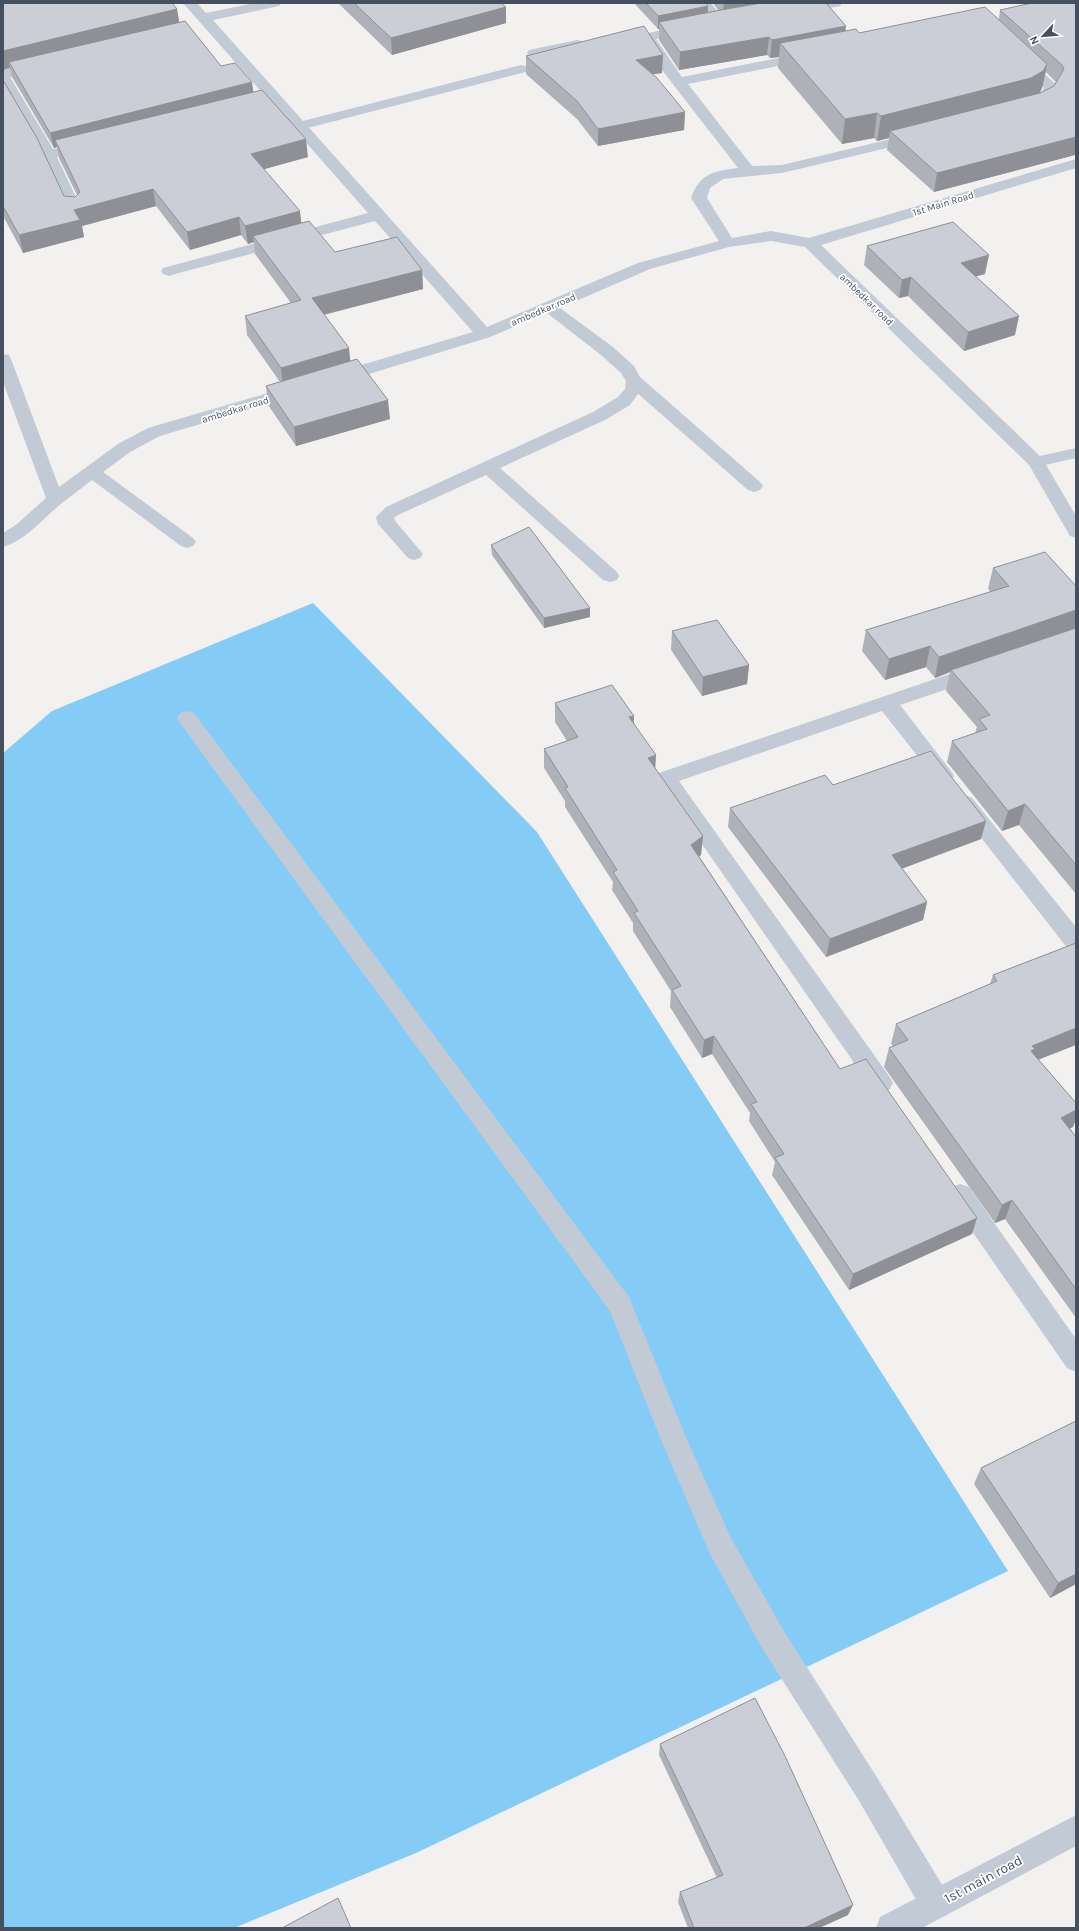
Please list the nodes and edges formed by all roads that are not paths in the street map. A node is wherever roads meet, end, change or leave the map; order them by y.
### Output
1 (190, 3) edge
2 (274, 3) edge
3 (704, 3) edge
4 (835, 3) edge
5 (781, 12) edge
6 (735, 20) edge
7 (720, 22) junction
8 (202, 24) junction
9 (590, 42) edge
10 (1011, 50) edge
11 (824, 53) edge
12 (534, 54) edge
13 (57, 62) edge
14 (521, 69) dead end
15 (3, 75) edge
16 (679, 82) junction
17 (274, 98) junction
18 (259, 101) edge
19 (1016, 111) edge
20 (300, 126) junction
21 (926, 134) edge
22 (102, 142) edge
23 (49, 155) junction
24 (1076, 163) edge
25 (748, 171) junction
26 (74, 210) edge
27 (379, 215) junction
28 (728, 243) junction
29 (810, 243) junction
30 (169, 271) dead end
31 (549, 307) junction
32 (484, 334) junction
33 (3, 359) edge
34 (634, 381) junction
35 (1076, 453) edge
36 (1036, 462) junction
37 (488, 467) junction
38 (92, 472) junction
39 (754, 486) dead end
40 (55, 499) junction
41 (1076, 532) edge
42 (3, 541) edge
43 (187, 542) dead end
44 (414, 554) dead end
45 (610, 576) dead end
46 (996, 665) edge
47 (886, 702) junction
48 (187, 718) dead end
49 (1076, 943) edge
50 (894, 1101) edge
51 (948, 1179) edge
52 (1076, 1360) edge
53 (1076, 1830) edge
54 (936, 1904) junction
55 (891, 1928) edge

1 - 8 street
2 - 8 street
3 - 7 street
4 - 5 street
6 - 7 street
7 - 16 street
8 - 17 street
9 - 12 street
10 - 19 street
11 - 16 street
13 - 15 street
14 - 20 street
15 - 23 street
16 - 25 street
17 - 18 street
17 - 20 street
20 - 27 street
21 - 25 street
22 - 23 street
23 - 26 street
24 - 29 street, 1st Main Road
25 - 28 street
27 - 30 street
27 - 32 street
28 - 29 street, ambedkar road
28 - 31 street, ambedkar road
29 - 36 street, ambedkar road
31 - 32 street, ambedkar road
31 - 34 street
32 - 38 street, ambedkar road
33 - 40 street
34 - 37 street
34 - 39 street
35 - 36 street
36 - 41 street, ambedkar road
37 - 44 street
37 - 45 street
38 - 40 street, ambedkar road
38 - 43 street
40 - 42 street, ambedkar road
46 - 47 street
47 - 49 street
47 - 50 street
48 - 54 street
51 - 52 street
53 - 54 street, 1st main road
54 - 55 street, 1st main road

